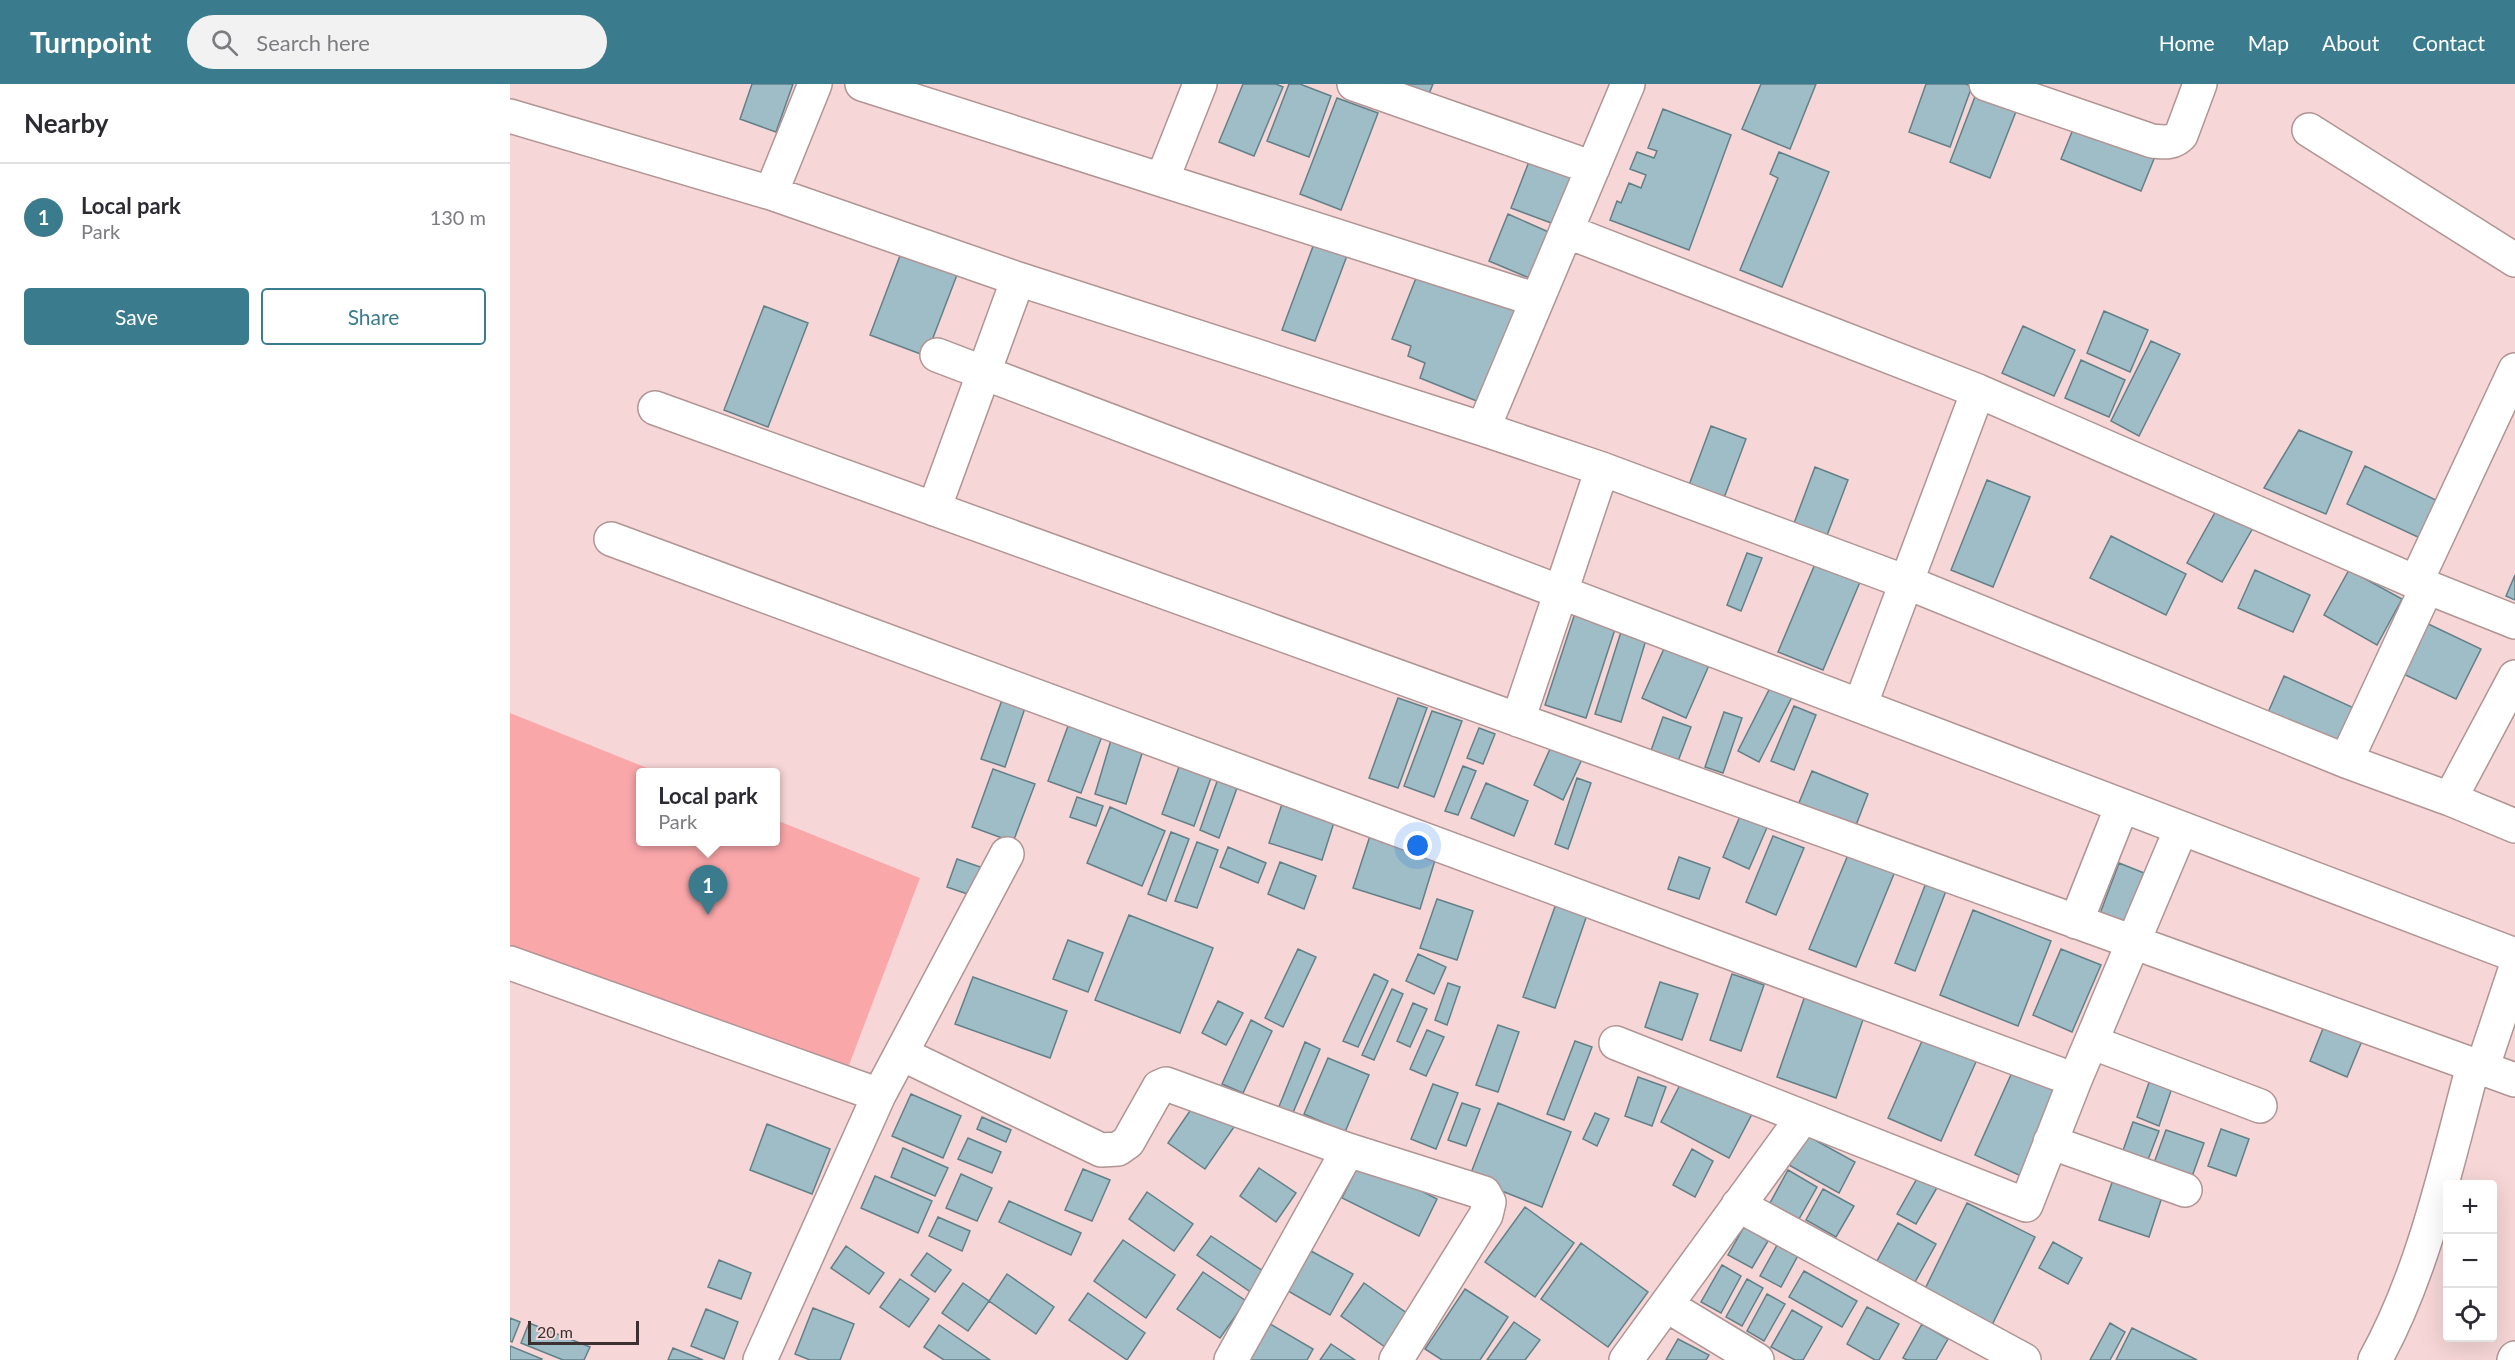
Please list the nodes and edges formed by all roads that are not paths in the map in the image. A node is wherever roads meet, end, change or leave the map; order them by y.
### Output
1 (815, 84) edge
2 (862, 84) edge
3 (1200, 84) edge
4 (1628, 84) edge
5 (1986, 84) edge
6 (2200, 84) edge
7 (1359, 85) edge
8 (510, 116) edge
9 (2309, 130) dead end
10 (1593, 168) junction
11 (1162, 180) junction
12 (771, 193) junction
13 (1566, 231) junction
14 (2515, 260) edge
15 (1018, 279) junction
16 (1537, 300) junction
17 (937, 355) dead end
18 (2515, 370) edge
19 (984, 373) junction
20 (1978, 392) junction
21 (655, 408) dead end
22 (1483, 429) junction
23 (1602, 469) junction
24 (934, 509) junction
25 (611, 539) dead end
26 (1906, 582) junction
27 (2421, 585) junction
28 (1562, 593) junction
29 (2515, 622) edge
30 (2515, 677) edge
31 (1860, 706) junction
32 (1518, 720) junction
33 (2346, 761) junction
34 (2450, 799) junction
35 (2122, 806) junction
36 (2515, 826) edge
37 (2181, 829) junction
38 (1007, 854) dead end
39 (2076, 922) junction
40 (2133, 942) junction
41 (2515, 956) edge
42 (510, 963) edge
43 (2515, 970) edge
44 (2091, 1042) junction
45 (1616, 1043) dead end
46 (902, 1054) junction
47 (2478, 1067) junction
48 (2075, 1080) junction
49 (2515, 1080) edge
50 (879, 1095) junction
51 (2260, 1106) dead end
52 (1803, 1117) junction
53 (2050, 1142) junction
54 (1348, 1150) junction
55 (2185, 1190) dead end
56 (1738, 1205) junction
57 (1666, 1305) junction
58 (760, 1360) edge
59 (1231, 1360) edge
60 (1396, 1360) edge
61 (1626, 1360) edge
62 (1757, 1360) edge
63 (2024, 1360) edge
64 (2375, 1360) edge

1 - 12 street
2 - 11 street
3 - 11 street
4 - 10 street
5 - 6 street
7 - 10 street
8 - 12 street
9 - 14 street
10 - 13 street
11 - 16 street
12 - 15 street
13 - 16 street
13 - 20 street
15 - 19 street
15 - 22 street
16 - 22 street
17 - 19 street
18 - 27 street
19 - 24 street
19 - 28 street
20 - 26 street
20 - 27 street
21 - 24 street
22 - 23 street
23 - 26 street
23 - 28 street
24 - 32 street
25 - 48 street
26 - 31 street
26 - 33 street
27 - 29 street
27 - 33 street
28 - 31 street
28 - 32 street
30 - 34 street
31 - 35 street
32 - 39 street
33 - 34 street
34 - 36 street
35 - 37 street
35 - 39 street
37 - 40 street
37 - 41 street
38 - 46 street
39 - 40 street
40 - 44 street
40 - 47 street
42 - 50 street
43 - 47 street
44 - 48 street
44 - 51 street
45 - 52 street
46 - 50 street
46 - 54 street
47 - 49 street
47 - 64 street
48 - 53 street
50 - 58 street
52 - 53 street
52 - 56 street
53 - 55 street
54 - 59 street
54 - 60 street
56 - 57 street
56 - 63 street
57 - 61 street
57 - 62 street

